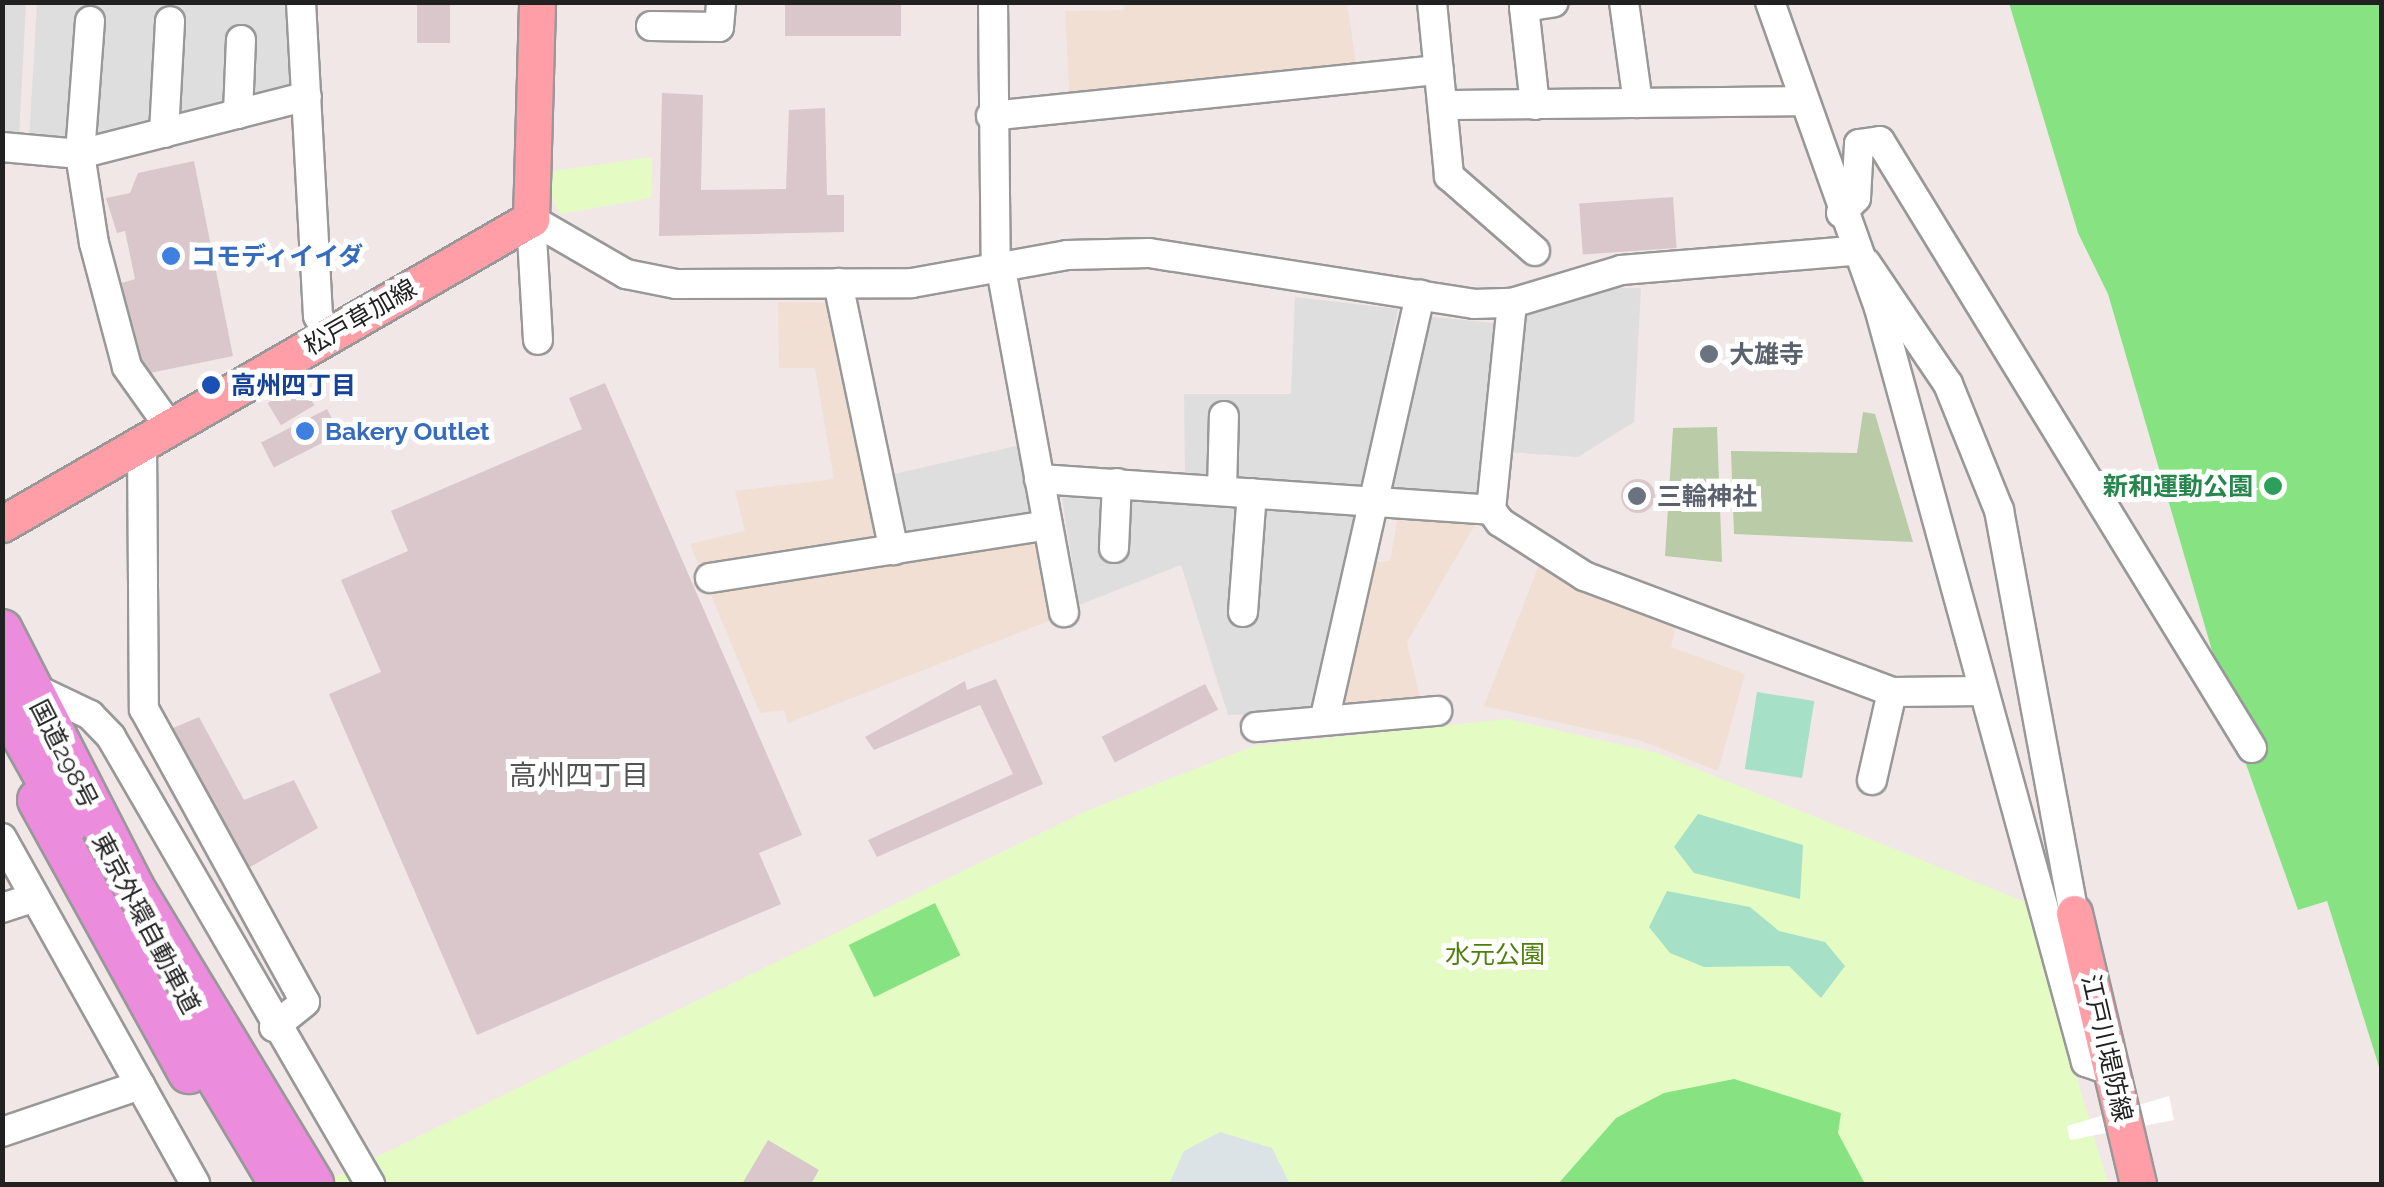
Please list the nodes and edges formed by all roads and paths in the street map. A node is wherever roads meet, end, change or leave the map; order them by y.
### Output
1 (301, 2) edge
2 (537, 2) edge
3 (721, 2) edge
4 (993, 2) edge
5 (1432, 2) edge
6 (1554, 2) edge
7 (1624, 2) edge
8 (1770, 2) edge
9 (90, 20) dead end
10 (170, 21) dead end
11 (652, 26) dead end
12 (241, 40) dead end
13 (1439, 70) junction
14 (306, 96) junction
15 (1801, 101) junction
16 (1638, 103) junction
17 (1443, 105) junction
18 (1535, 105) junction
19 (238, 114) junction
20 (991, 116) junction
21 (164, 134) junction
22 (2, 147) edge
23 (80, 154) junction
24 (1841, 213) junction
25 (531, 219) junction
26 (1535, 251) dead end
27 (1854, 251) junction
28 (998, 270) junction
29 (838, 283) junction
30 (1420, 296) junction
31 (1512, 302) junction
32 (329, 334) junction
33 (538, 340) dead end
34 (1224, 416) dead end
35 (156, 433) junction
36 (1039, 479) junction
37 (1117, 483) junction
38 (1222, 490) junction
39 (1252, 493) junction
40 (1373, 502) junction
41 (1492, 510) junction
42 (2, 524) edge
43 (1047, 525) junction
44 (1114, 548) dead end
45 (894, 550) junction
46 (710, 578) dead end
47 (1064, 612) dead end
48 (1243, 612) dead end
49 (2, 630) edge
50 (11, 681) edge
51 (1982, 691) junction
52 (1892, 692) junction
53 (1437, 711) dead end
54 (1325, 717) junction
55 (1256, 726) dead end
56 (4, 743) edge
57 (2252, 748) dead end
58 (1872, 780) dead end
59 (2, 838) edge
60 (34, 898) junction
61 (2, 908) edge
62 (2074, 913) joint
63 (274, 1027) junction
64 (2112, 1072) junction
65 (140, 1085) junction
66 (2, 1132) edge
67 (195, 1184) edge
68 (254, 1184) edge
69 (280, 1184) edge
70 (295, 1184) edge
71 (313, 1184) edge
72 (370, 1184) edge
73 (2138, 1184) edge

1 - 14 street
2 - 25 main road
3 - 11 street
4 - 20 street
5 - 13 street
6 - 18 street
7 - 16 street
8 - 15 street
9 - 23 street
10 - 21 street
12 - 19 street
13 - 17 street
13 - 20 street
14 - 19 street
14 - 32 street
15 - 16 street
15 - 24 street
16 - 18 street
17 - 18 street
17 - 26 street
19 - 21 street
20 - 28 street
21 - 23 street
22 - 23 street
23 - 35 street
24 - 27 street
24 - 57 street
25 - 29 street
25 - 32 main road, 松戸草加線
25 - 33 street
27 - 31 street
27 - 51 street
27 - 62 street
28 - 29 street
28 - 30 street
28 - 36 street
29 - 45 street
30 - 31 street
30 - 40 street
31 - 41 street
32 - 35 main road, 松戸草加線
34 - 38 street
35 - 42 main road, 松戸草加線
35 - 63 street
36 - 37 street
36 - 43 street
37 - 38 street
37 - 44 street
38 - 39 street
39 - 40 street
39 - 48 street
40 - 41 street
40 - 54 street
41 - 52 street
43 - 45 street
43 - 47 street
45 - 46 street
49 - 50 highway, 国道298号
50 - 63 street
50 - 69 highway, 東京外環自動車道
50 - 70 highway, 東京外環自動車道
50 - 71 highway, 国道298号
51 - 52 street
51 - 64 street
52 - 58 street
53 - 54 street
54 - 55 street
56 - 68 highway, 国道298号
59 - 60 street
60 - 61 street
60 - 65 street
62 - 64 main road, 江戸川堤防線
63 - 72 street
64 - 73 main road, 江戸川堤防線
65 - 66 street
65 - 67 street

